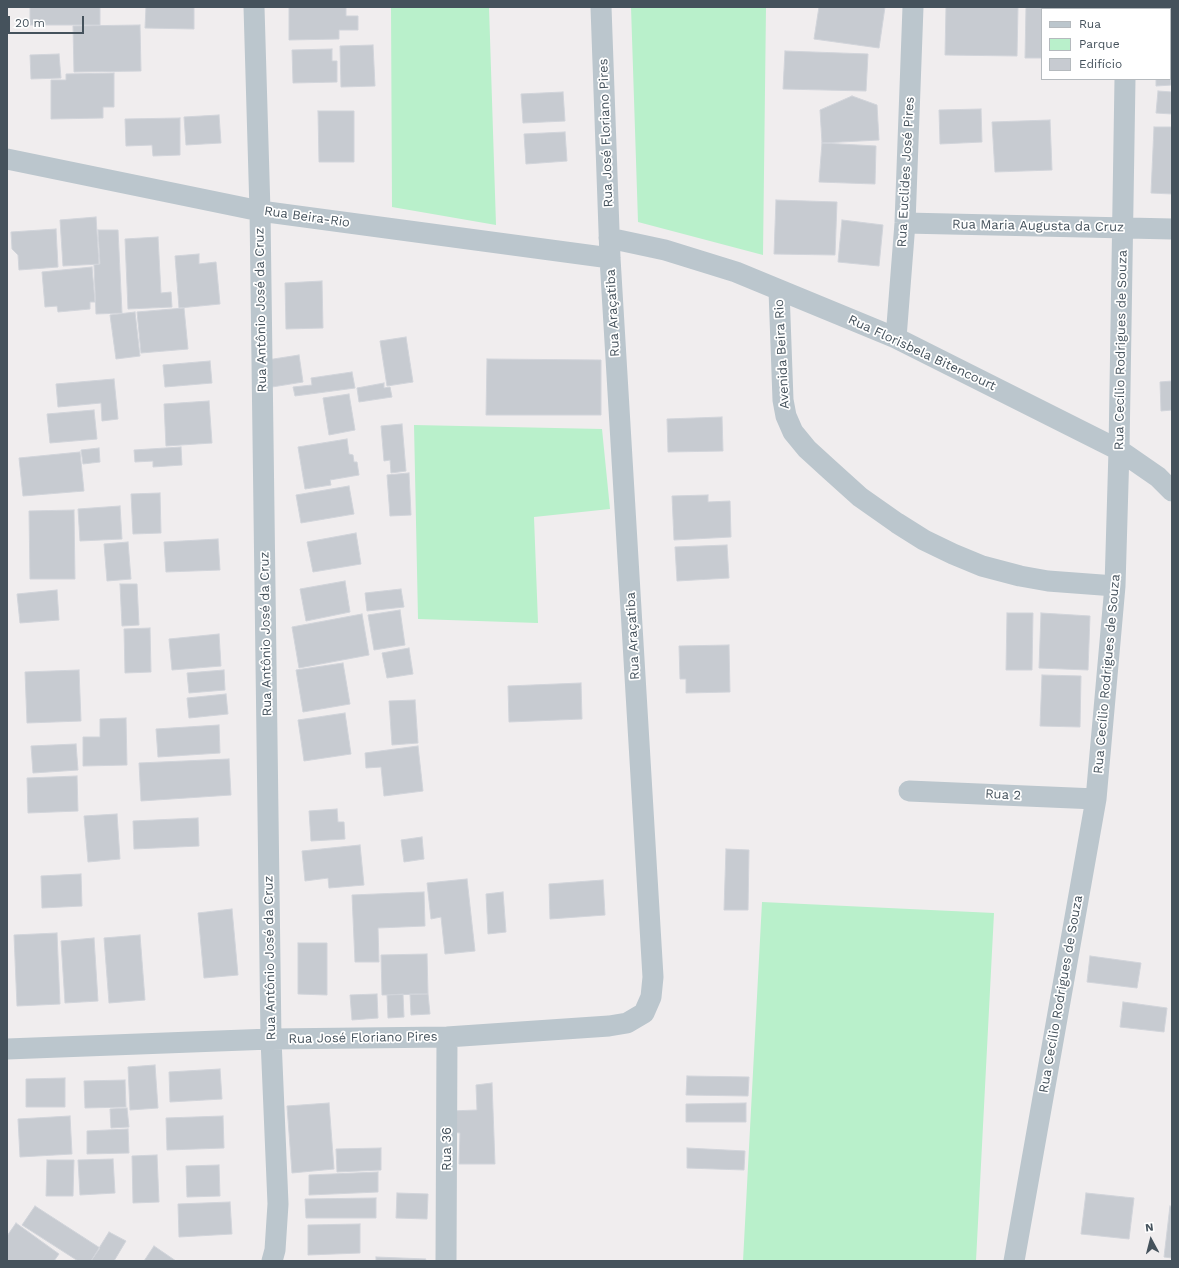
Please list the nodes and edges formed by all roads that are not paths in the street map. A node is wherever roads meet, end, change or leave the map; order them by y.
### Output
1 (254, 7) edge
2 (602, 7) edge
3 (913, 7) edge
4 (1125, 80) edge
5 (7, 160) edge
6 (260, 210) junction
7 (905, 223) junction
8 (1124, 228) junction
9 (1172, 229) edge
10 (610, 248) junction
11 (779, 290) junction
12 (896, 338) junction
13 (1119, 450) junction
14 (1172, 491) edge
15 (1115, 586) junction
16 (909, 791) dead end
17 (1096, 799) junction
18 (644, 1013) joint
19 (448, 1037) junction
20 (271, 1039) junction
21 (7, 1049) edge
22 (272, 1261) edge
23 (446, 1261) edge
24 (1014, 1261) edge

1 - 6 street, Rua Antônio José da Cruz
2 - 10 street, Rua José Floriano Pires
3 - 7 street, Rua Euclides José Pires
4 - 8 street, Rua Cecílio Rodrigues de Souza
5 - 6 street, Rua Beira-Rio
6 - 10 street, Rua Beira-Rio
6 - 20 street, Rua Antônio José da Cruz
7 - 8 street, Rua Maria Augusta da Cruz
7 - 12 street, Rua Euclides José Pires
8 - 9 street, Rua Maria Augusta da Cruz
8 - 13 street, Rua Cecílio Rodrigues de Souza
10 - 11 street, Rua Florisbela Bitencourt
10 - 18 street, Rua Araçatiba
11 - 12 street, Rua Florisbela Bitencourt
11 - 15 street, Avenida Beira Rio
12 - 13 street, Rua Florisbela Bitencourt
13 - 14 street, Rua Florisbela Bitencourt
13 - 15 street, Rua Cecílio Rodrigues de Souza
15 - 17 street, Rua Cecílio Rodrigues de Souza
16 - 17 street, Rua 2
17 - 24 street, Rua Cecílio Rodrigues de Souza
18 - 19 street, Rua José Floriano Pires
19 - 20 street, Rua José Floriano Pires
19 - 23 street, Rua 36
20 - 21 street, Rua José Floriano Pires
20 - 22 street, Rua Antônio José da Cruz

